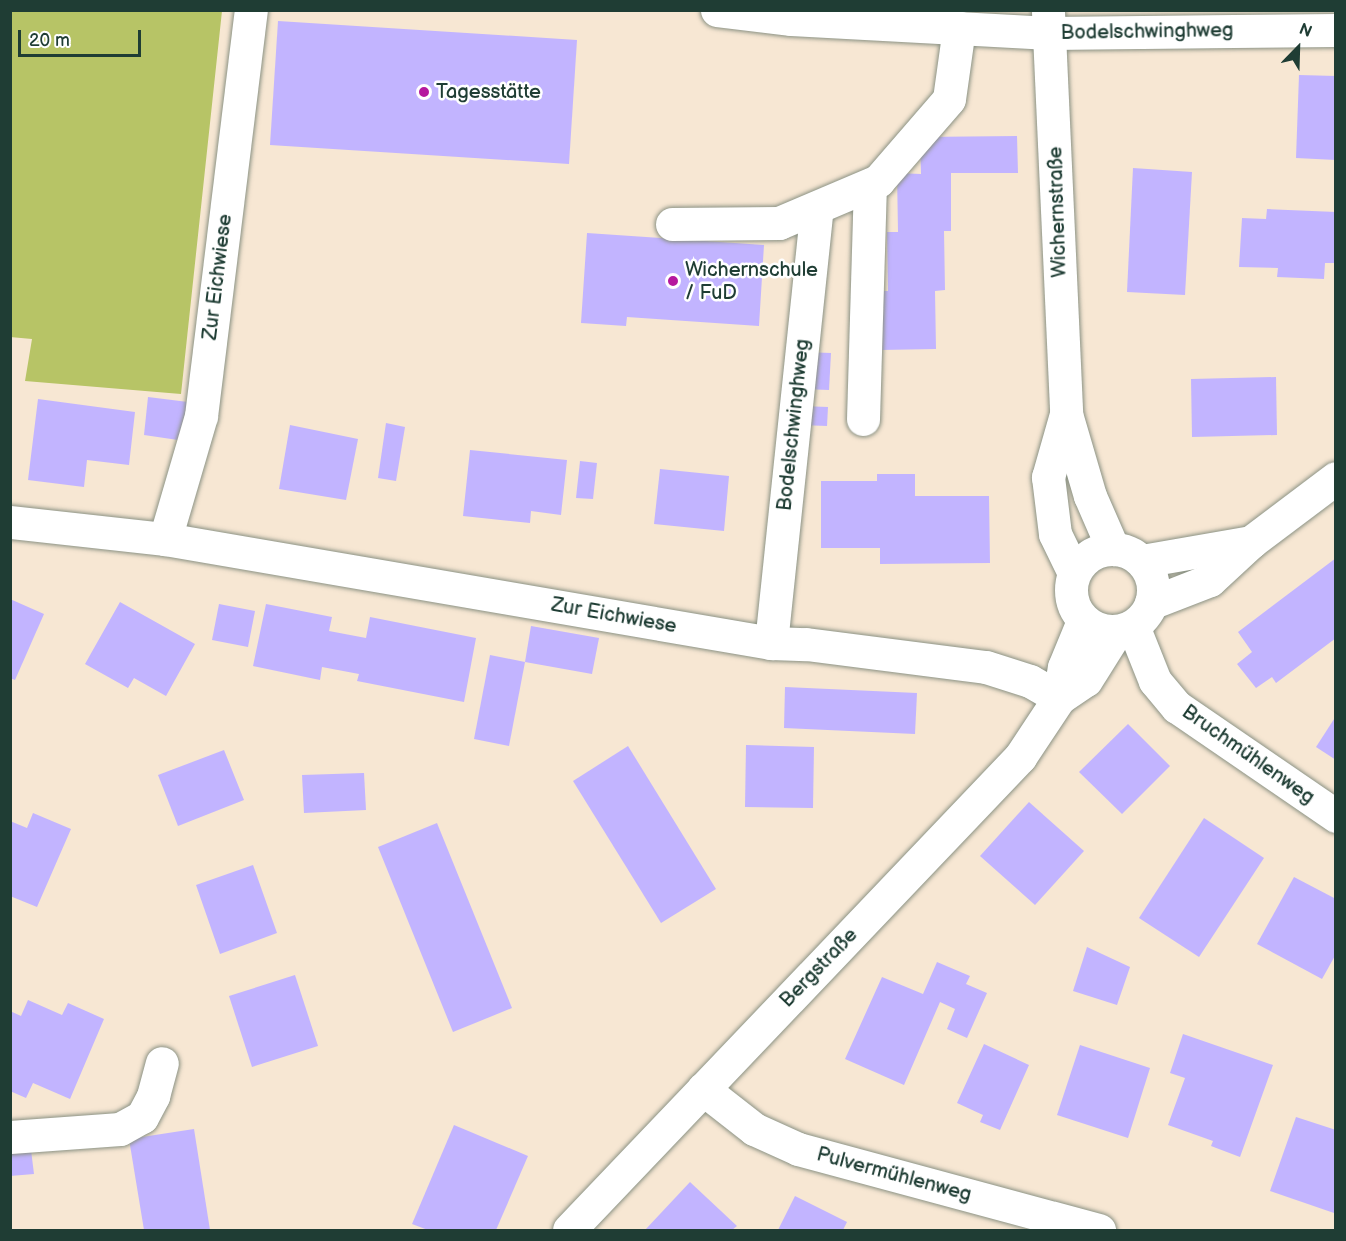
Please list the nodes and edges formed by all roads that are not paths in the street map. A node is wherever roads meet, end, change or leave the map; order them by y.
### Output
1 (251, 10) edge
2 (717, 10) edge
3 (1049, 22) edge
4 (959, 28) junction
5 (1324, 30) edge
6 (870, 186) junction
7 (817, 208) junction
8 (672, 224) dead end
9 (1066, 414) junction
10 (863, 419) dead end
11 (1335, 478) edge
12 (10, 522) edge
13 (165, 539) junction
14 (1251, 542) junction
15 (1127, 555) junction
16 (1074, 573) junction
17 (1134, 620) junction
18 (1083, 621) junction
19 (771, 643) junction
20 (1059, 698) junction
21 (1335, 816) edge
22 (162, 1063) dead end
23 (703, 1089) junction
24 (10, 1137) edge
25 (569, 1230) edge
26 (1099, 1230) edge

1 - 13 street, Zur Eichwiese
2 - 4 street, Bodelschwinghweg
3 - 4 street, Bodelschwinghweg
3 - 5 street, Bodelschwinghweg
3 - 9 street, Wichernstraße
4 - 6 street
6 - 7 street
6 - 10 street
7 - 8 street
7 - 19 street, Bodelschwinghweg
9 - 15 street, Wichernstraße
9 - 16 street, Wichernstraße
11 - 14 street
12 - 13 street, Zur Eichwiese
13 - 19 street, Zur Eichwiese
14 - 15 street
14 - 17 street
15 - 16 street
15 - 17 street
16 - 18 street
17 - 18 street
17 - 20 street, Bergstraße
17 - 21 street, Bruchmühlenweg
18 - 20 street, Bergstraße
19 - 20 street, Zur Eichwiese
20 - 23 street, Bergstraße
22 - 24 street
23 - 25 street, Bergstraße
23 - 26 street, Pulvermühlenweg

